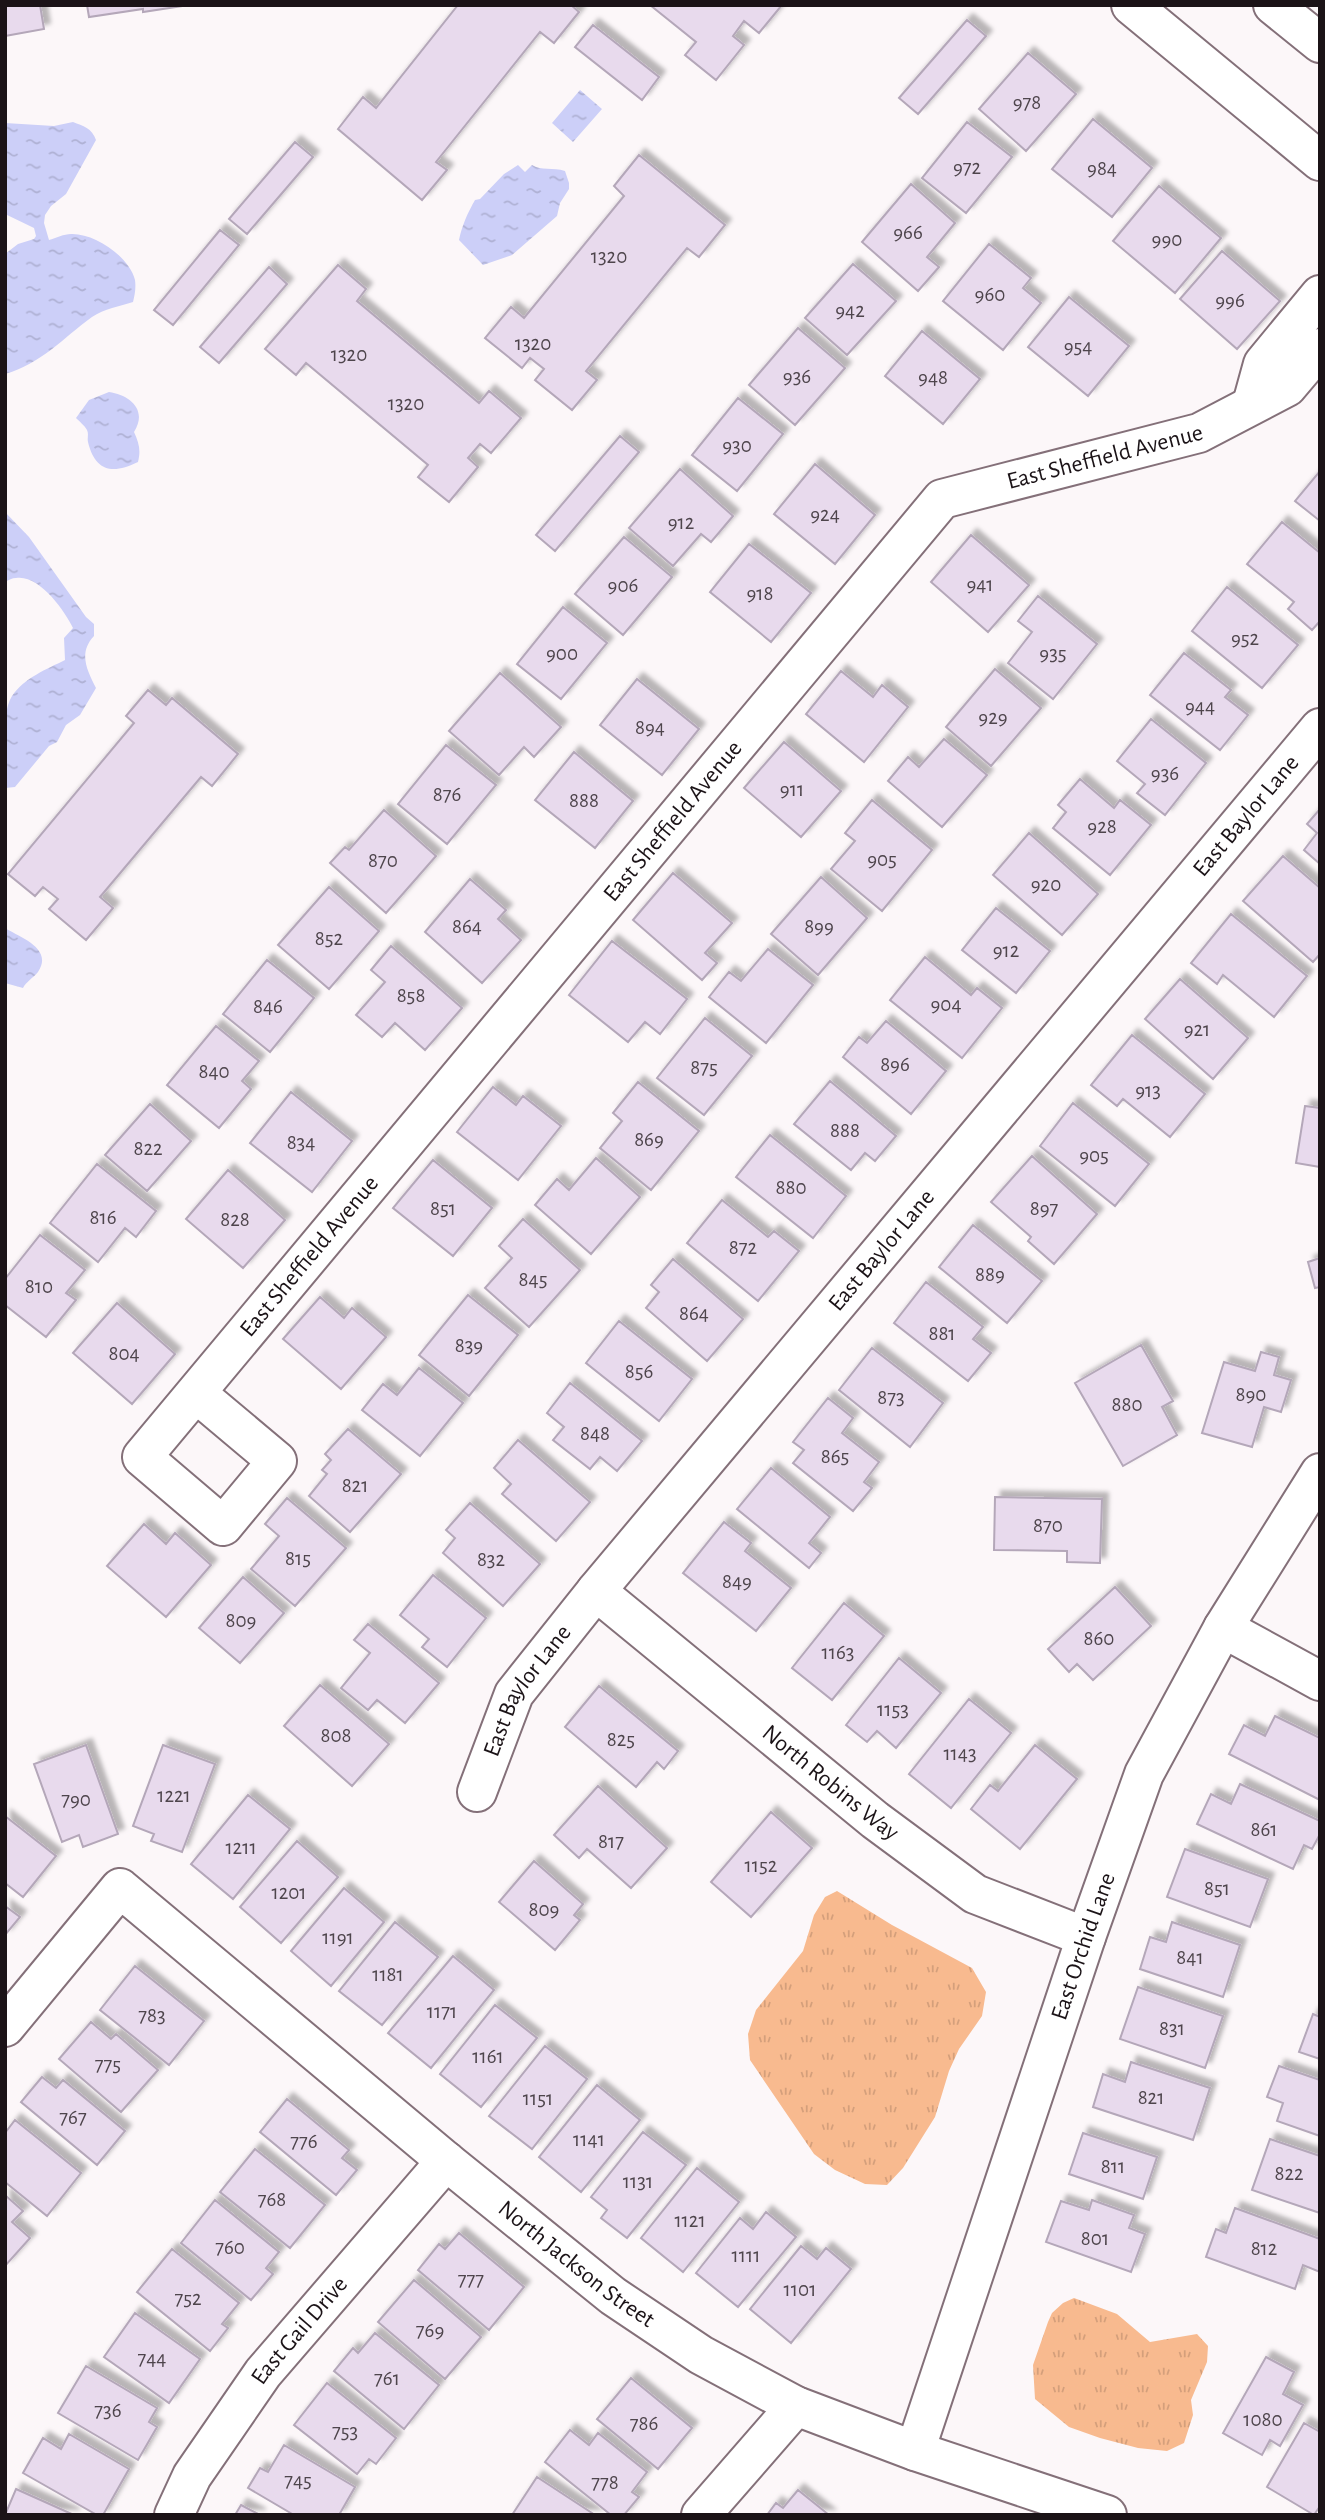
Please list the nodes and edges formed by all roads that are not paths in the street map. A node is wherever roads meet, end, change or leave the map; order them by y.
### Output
1 (1131, 5) edge
2 (1273, 5) edge
3 (1320, 43) edge
4 (1320, 161) edge
5 (1320, 295) edge
6 (1320, 348) edge
7 (1252, 404) junction
8 (1320, 728) edge
9 (196, 1394) dead end
10 (1320, 1473) edge
11 (596, 1591) junction
12 (1223, 1628) junction
13 (1320, 1681) edge
14 (477, 1791) dead end
15 (1086, 1937) junction
16 (5, 2027) edge
17 (446, 2161) junction
18 (796, 2406) junction
19 (915, 2451) junction
20 (174, 2515) edge
21 (701, 2515) edge
22 (1107, 2515) edge

1 - 4 street
2 - 3 street
5 - 7 street
6 - 7 street, East Sheffield Avenue
7 - 9 street, East Sheffield Avenue
8 - 11 street, East Baylor Lane
10 - 12 street, East Orchid Lane
11 - 14 street, East Baylor Lane
11 - 15 street, North Robins Way
12 - 13 street
12 - 15 street, East Orchid Lane
15 - 19 street, East Orchid Lane
16 - 17 street, North Jackson Street
17 - 18 street, North Jackson Street
17 - 20 street, East Gail Drive
18 - 19 street, North Jackson Street
18 - 21 street
19 - 22 street, North Jackson Street

